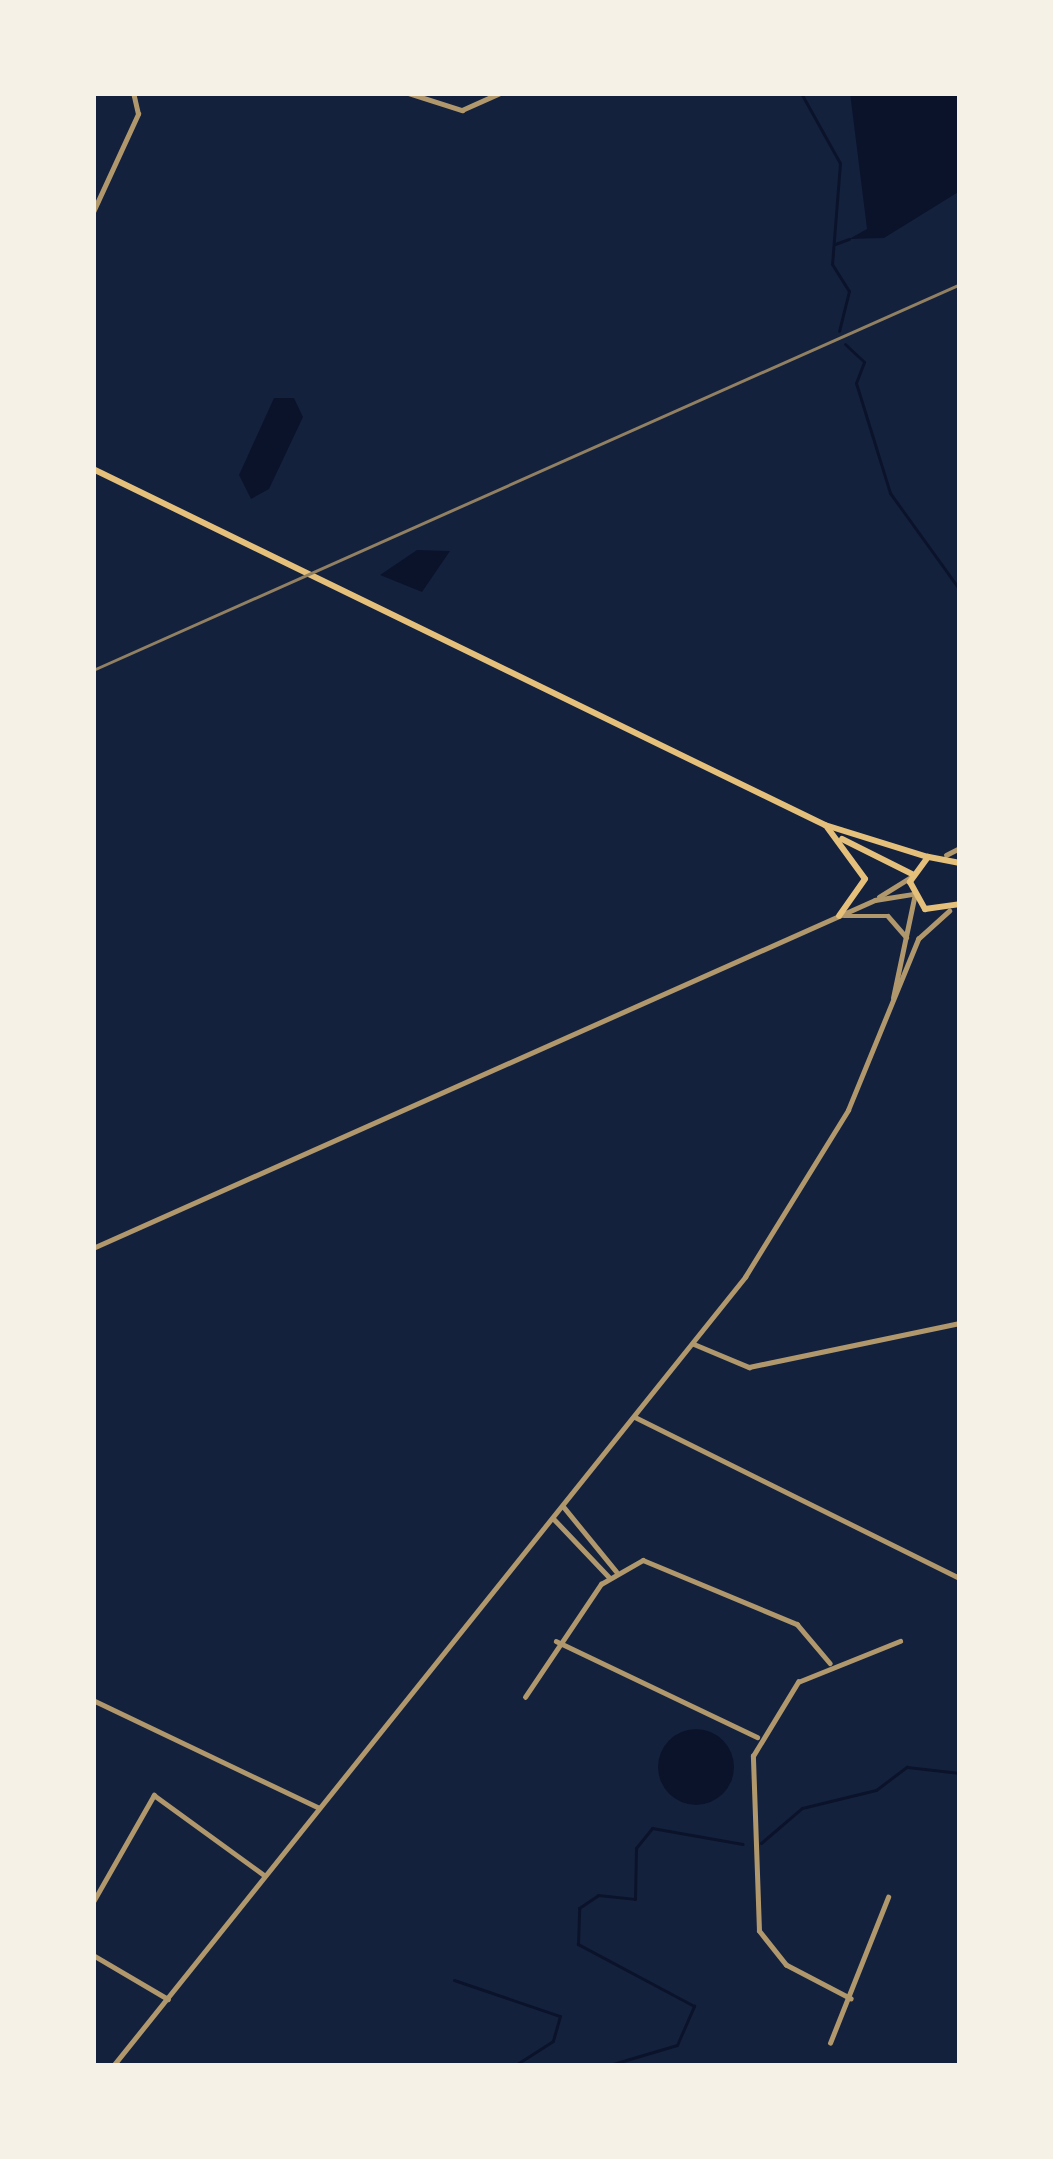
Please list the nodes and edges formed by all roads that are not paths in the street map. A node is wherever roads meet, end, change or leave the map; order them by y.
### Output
1 (133, 93) edge
2 (408, 93) edge
3 (500, 93) edge
4 (93, 212) edge
5 (93, 469) edge
6 (825, 825) junction
7 (838, 837) junction
8 (960, 848) edge
9 (946, 855) junction
10 (928, 857) junction
11 (960, 863) edge
12 (911, 875) junction
13 (913, 896) junction
14 (874, 900) junction
15 (956, 908) edge
16 (839, 916) junction
17 (907, 940) junction
18 (883, 1033) junction
19 (93, 1248) edge
20 (960, 1323) edge
21 (694, 1344) junction
22 (634, 1417) junction
23 (563, 1506) junction
24 (553, 1518) junction
25 (616, 1571) junction
26 (609, 1577) junction
27 (960, 1577) edge
28 (556, 1641) junction
29 (900, 1641) dead end
30 (830, 1663) junction
31 (525, 1697) dead end
32 (93, 1700) edge
33 (759, 1738) junction
34 (320, 1808) junction
35 (266, 1876) junction
36 (888, 1897) dead end
37 (93, 1902) edge
38 (93, 1955) edge
39 (168, 1999) junction
40 (851, 1999) junction
41 (830, 2043) dead end
42 (113, 2066) edge

1 - 4 street
2 - 3 street
5 - 6 main road
6 - 7 main road
6 - 10 main road
7 - 12 main road
7 - 16 main road
8 - 9 street
9 - 10 main road
9 - 11 main road
10 - 12 main road
12 - 13 main road
12 - 14 street
13 - 14 street
13 - 15 main road
13 - 17 street
14 - 16 street
15 - 18 street
16 - 17 street
16 - 19 street
17 - 18 street
18 - 21 street
20 - 21 street
21 - 22 street
22 - 23 street
22 - 27 street
23 - 24 street
23 - 25 street
24 - 26 street
24 - 34 street
25 - 26 street
25 - 30 street
26 - 28 street
28 - 31 street
28 - 33 street
29 - 30 street
30 - 33 street
32 - 34 street
33 - 40 street
34 - 35 street
35 - 37 street
35 - 39 street
36 - 40 street
38 - 39 street
39 - 42 street
40 - 41 street

